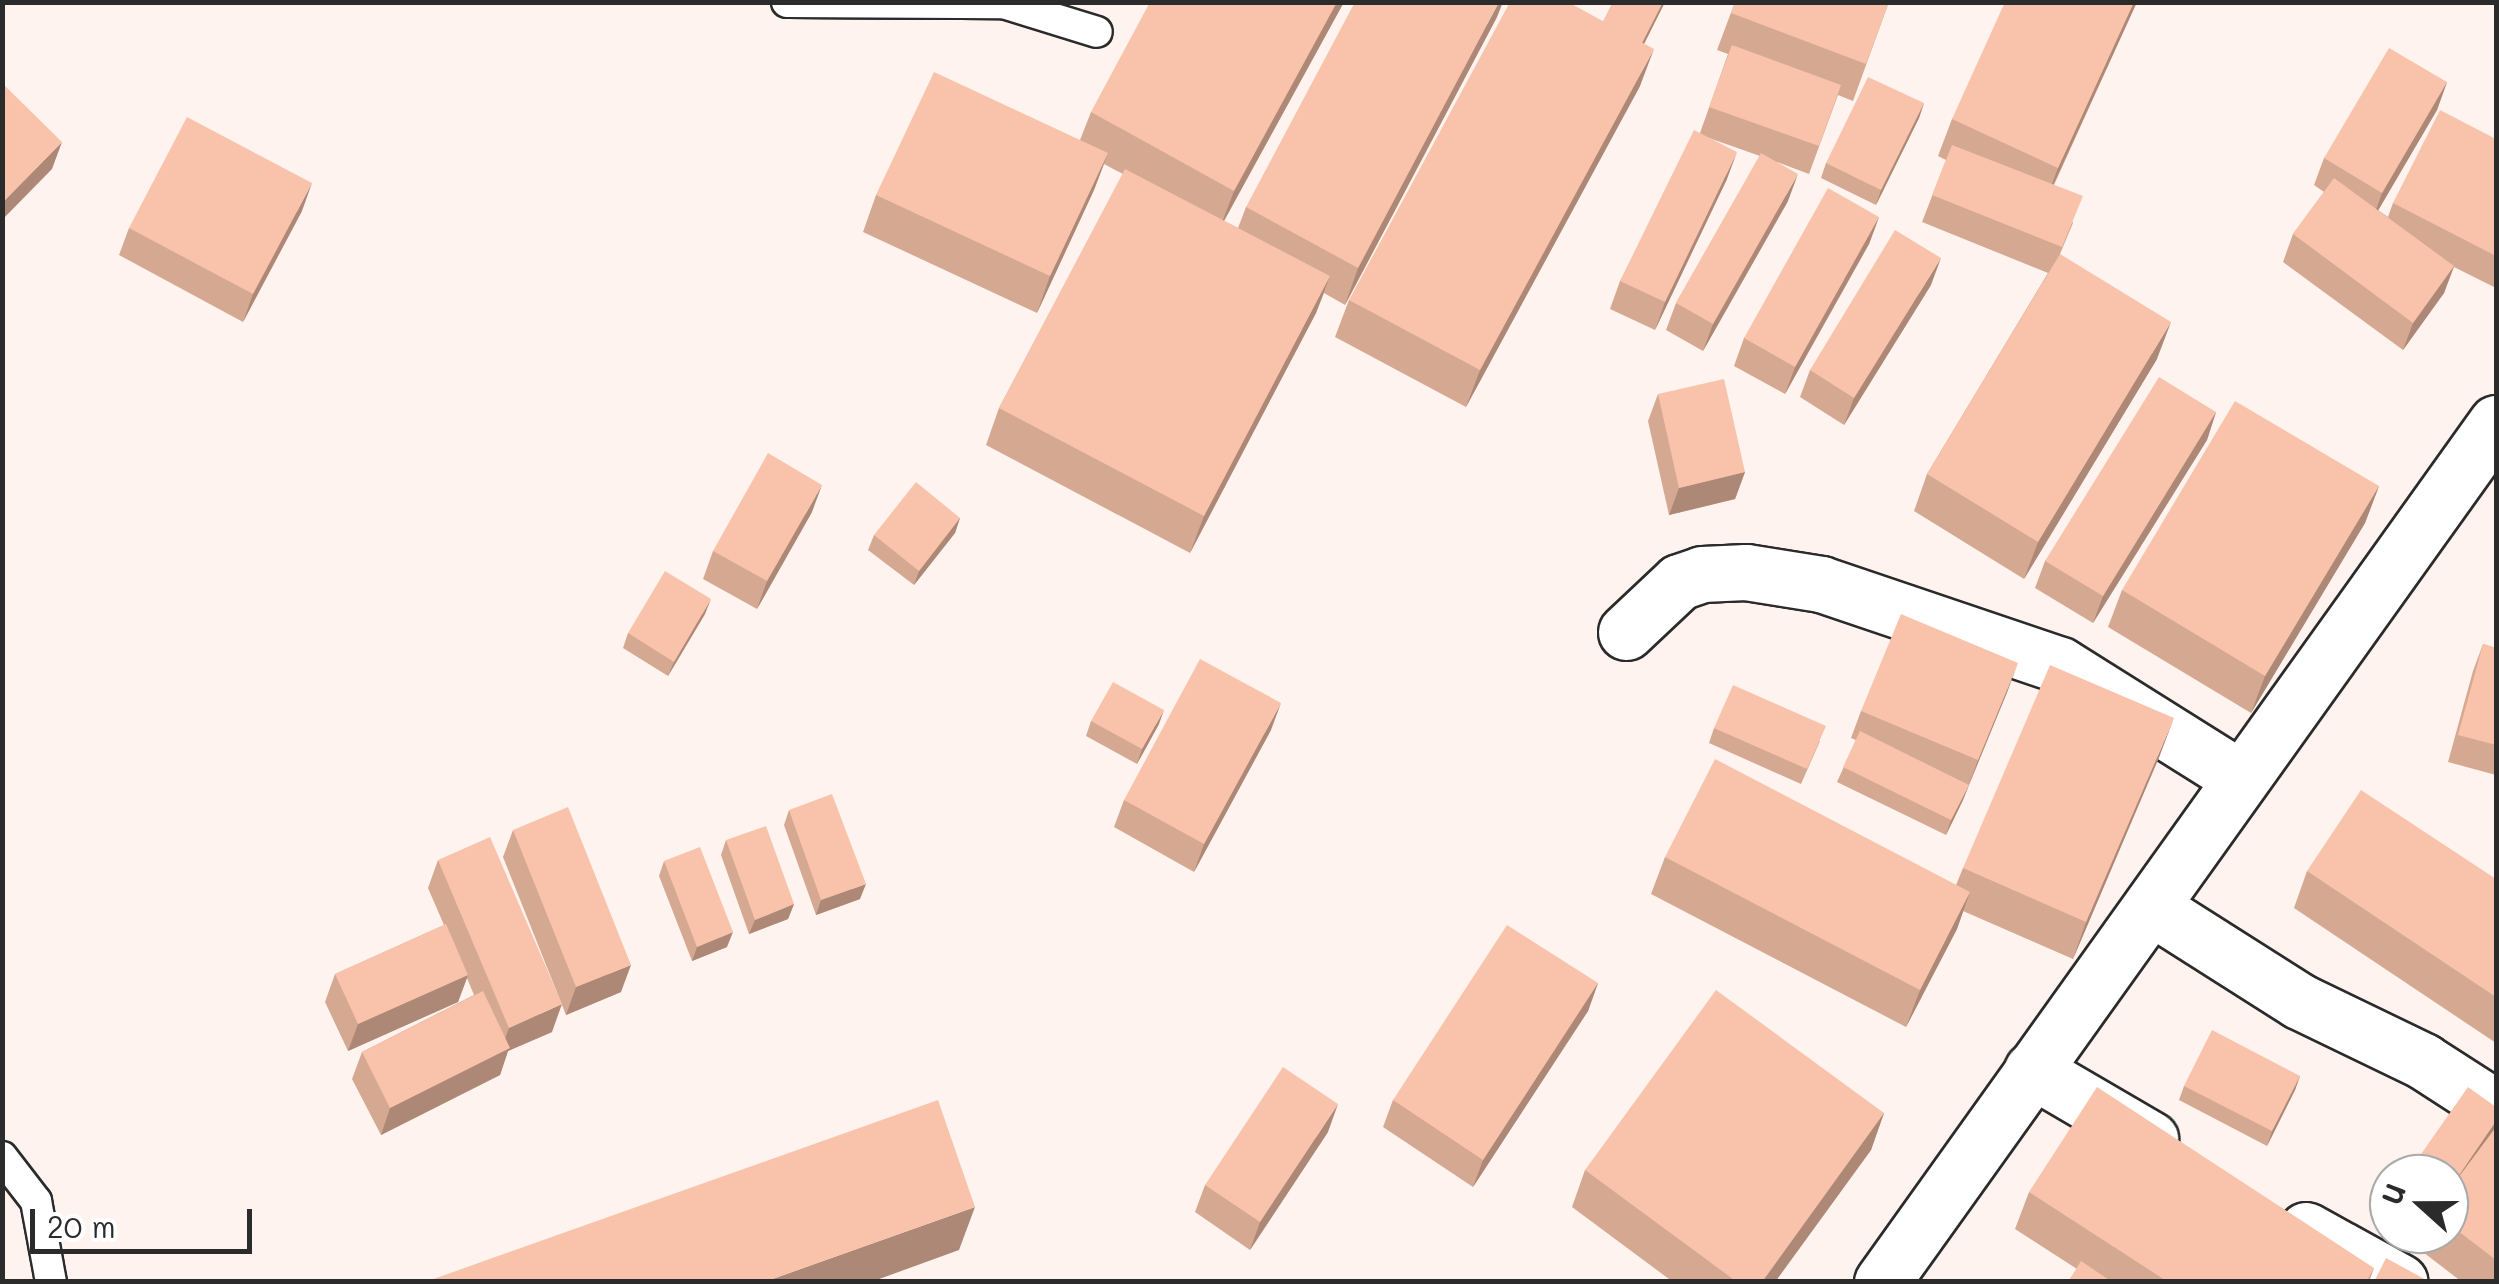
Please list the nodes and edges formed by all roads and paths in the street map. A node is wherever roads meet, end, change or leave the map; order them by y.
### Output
1 (788, 2) edge
2 (1097, 32) dead end
3 (2496, 423) edge
4 (1626, 632) dead end
5 (2240, 778) junction
6 (2151, 907) junction
7 (2032, 1070) junction
8 (2496, 1108) edge
9 (2, 1157) edge
10 (2198, 1167) edge
11 (2264, 1206) edge
12 (51, 1282) edge
13 (1882, 1282) edge
14 (2400, 1282) edge

1 - 2 lane
3 - 5 street
4 - 5 street
5 - 6 street
6 - 7 street
6 - 8 street
7 - 10 street
7 - 13 street
9 - 12 lane
11 - 14 street

